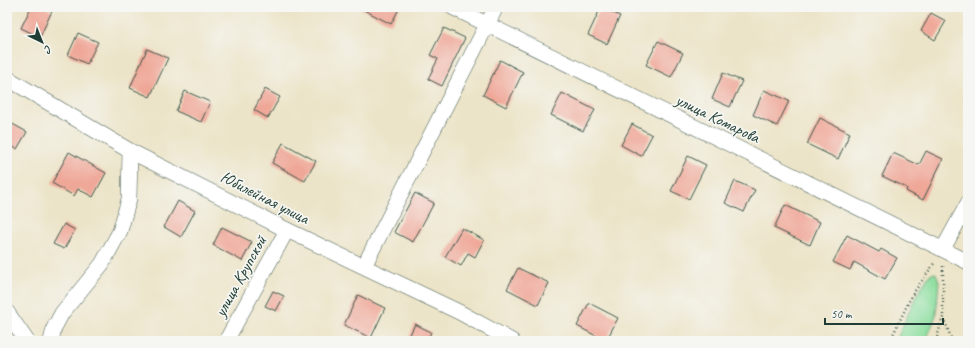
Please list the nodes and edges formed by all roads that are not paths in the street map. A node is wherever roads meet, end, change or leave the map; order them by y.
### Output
1 (452, 7) edge
2 (496, 7) edge
3 (487, 24) junction
4 (7, 78) edge
5 (130, 151) junction
6 (968, 203) edge
7 (287, 230) junction
8 (943, 249) junction
9 (968, 262) edge
10 (364, 266) junction
11 (7, 312) edge
12 (27, 341) edge
13 (51, 341) edge
14 (226, 341) edge
15 (512, 341) edge

1 - 3 street, улица Комарова
2 - 3 street
3 - 8 street, улица Комарова
3 - 10 street
4 - 5 street, Юбилейная улица
5 - 7 street, Юбилейная улица
5 - 13 street
6 - 8 street
7 - 10 street, Юбилейная улица
7 - 14 street, улица Крупской
8 - 9 street, улица Комарова
10 - 15 street, Юбилейная улица
11 - 12 street

